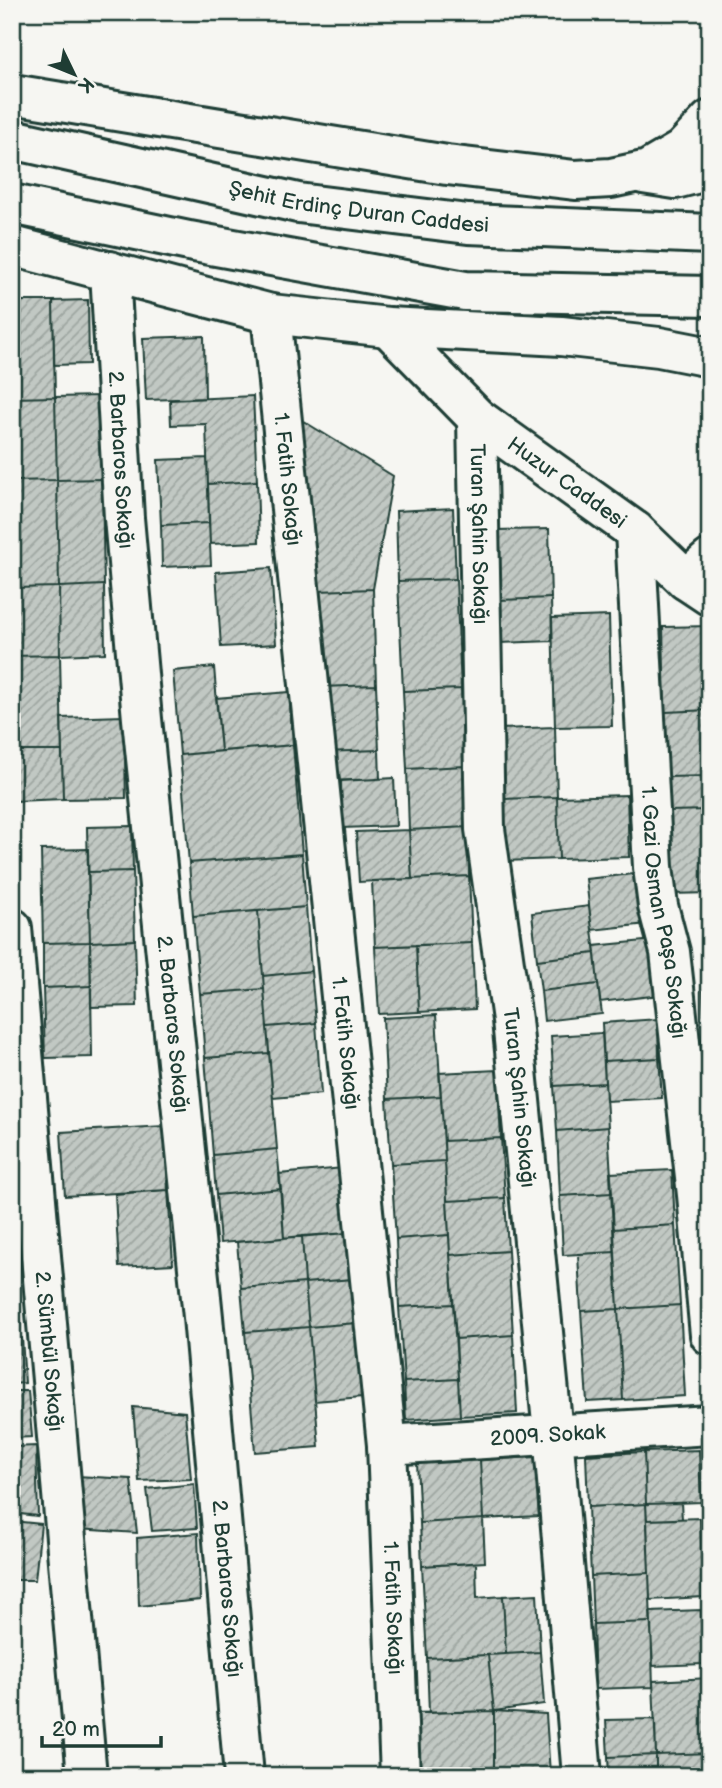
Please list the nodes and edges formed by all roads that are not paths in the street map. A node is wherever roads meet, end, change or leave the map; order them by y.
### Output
1 (12, 94) edge
2 (710, 120) edge
3 (12, 139) edge
4 (710, 170) edge
5 (636, 173) junction
6 (12, 204) edge
7 (710, 234) edge
8 (12, 246) edge
9 (110, 271) junction
10 (710, 296) edge
11 (271, 314) junction
12 (388, 327) junction
13 (710, 358) edge
14 (477, 418) junction
15 (635, 531) junction
16 (702, 578) edge
17 (12, 928) edge
18 (710, 1335) edge
19 (710, 1424) edge
20 (553, 1433) junction
21 (387, 1445) junction
22 (87, 1776) edge
23 (244, 1776) edge
24 (400, 1776) edge
25 (582, 1776) edge

1 - 5 street
2 - 5 street
3 - 7 street, Şehit Erdinç Duran Caddesi
4 - 5 street
6 - 10 street
8 - 9 street
9 - 11 street
9 - 23 street, 2. Barbaros Sokağı
11 - 12 street
11 - 21 street, 1. Fatih Sokağı
12 - 13 street
12 - 14 street, Huzur Caddesi
14 - 15 street, Huzur Caddesi
14 - 20 street, Turan Şahin Sokağı
15 - 16 street, Huzur Caddesi
15 - 18 street, 1. Gazi Osman Paşa Sokağı
17 - 22 street, 2. Sümbül Sokağı
19 - 20 street, 2009. Sokak
20 - 21 street, 2009. Sokak
20 - 25 street, Turan Şahin Sokağı
21 - 24 street, 1. Fatih Sokağı

